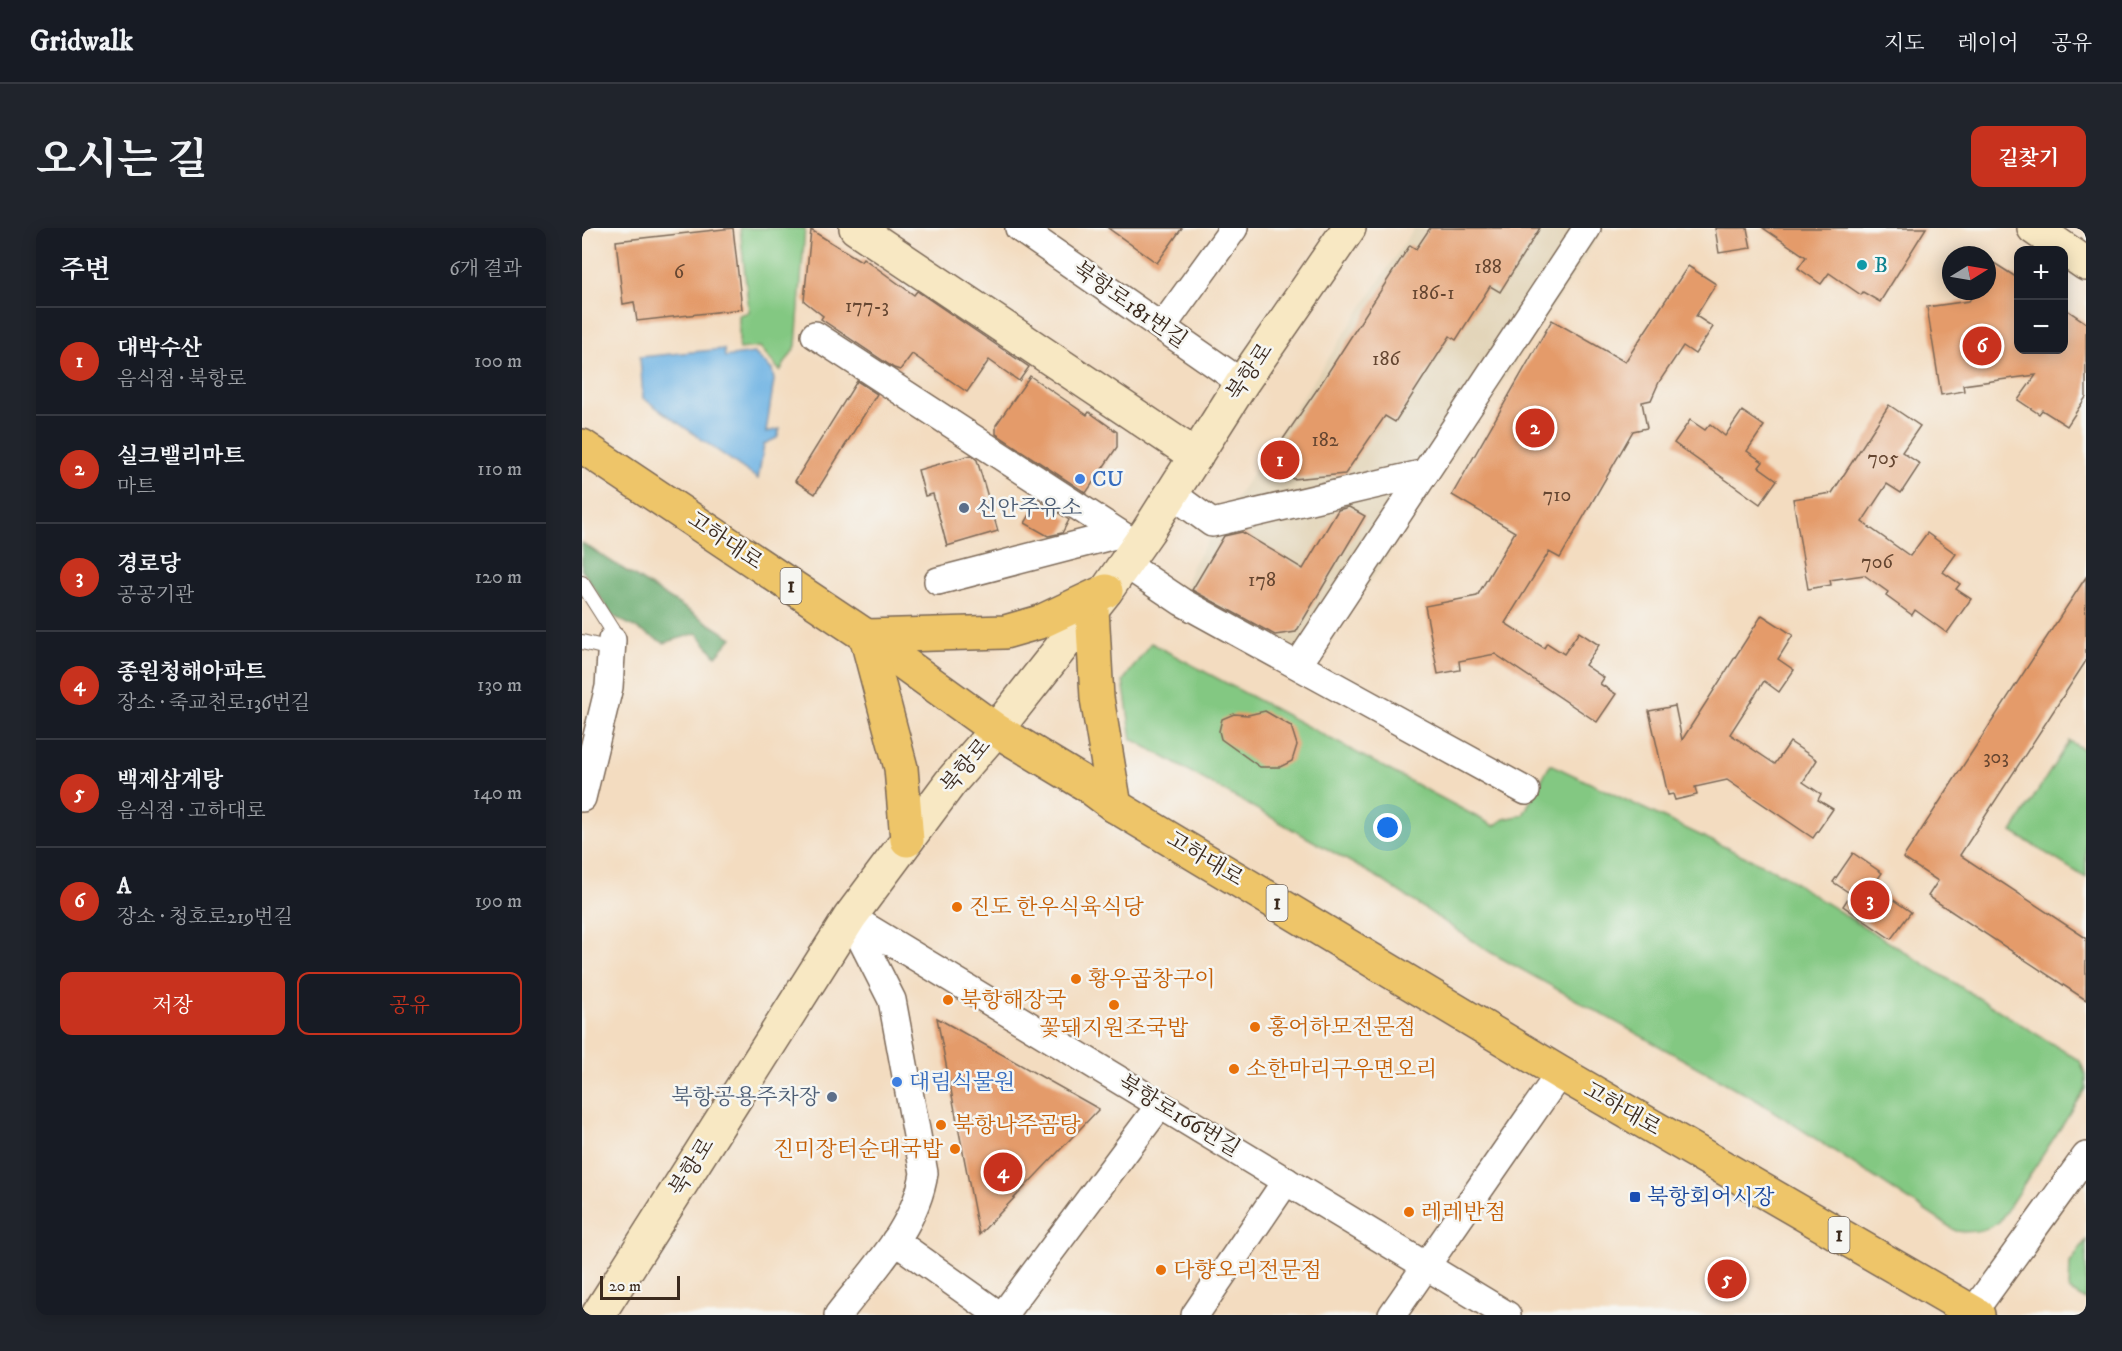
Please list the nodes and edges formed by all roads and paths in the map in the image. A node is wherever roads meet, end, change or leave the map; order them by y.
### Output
1 (856, 228) edge
2 (1018, 228) edge
3 (1233, 228) edge
4 (1349, 228) edge
5 (1587, 228) edge
6 (2042, 230) edge
7 (2086, 264) edge
8 (1162, 327) junction
9 (815, 335) dead end
10 (1242, 383) junction
11 (582, 446) edge
12 (1196, 456) junction
13 (1425, 473) junction
14 (1172, 494) junction
15 (1127, 547) junction
16 (938, 581) dead end
17 (582, 583) edge
18 (1099, 600) junction
19 (866, 636) junction
20 (582, 642) edge
21 (612, 644) junction
22 (1298, 665) junction
23 (996, 729) junction
24 (1526, 791) dead end
25 (582, 798) edge
26 (1115, 806) junction
27 (907, 840) junction
28 (850, 917) junction
29 (1560, 1073) junction
30 (1160, 1105) junction
31 (2086, 1156) edge
32 (1286, 1181) junction
33 (895, 1241) junction
34 (1426, 1266) junction
35 (1974, 1314) edge
36 (598, 1315) edge
37 (838, 1315) edge
38 (1001, 1315) edge
39 (1195, 1315) edge
40 (1392, 1315) edge
41 (1508, 1315) edge

1 - 12 street
2 - 8 street, 북항로181번길
3 - 8 street
4 - 10 street, 북항로
5 - 13 street
6 - 7 street
8 - 10 street, 북항로181번길
9 - 15 street
10 - 12 street, 북항로
11 - 19 main road, 고하대로 / 1
12 - 14 street, 북항로
13 - 14 street
13 - 22 street
14 - 15 street, 북항로
15 - 16 street
15 - 18 street, 북항로
15 - 22 street
17 - 21 lane
18 - 19 main road
18 - 23 street, 북항로
18 - 26 main road
19 - 23 main road, 고하대로 / 1
19 - 27 main road
20 - 21 lane
21 - 25 street
22 - 24 street
23 - 26 main road, 고하대로 / 1
23 - 27 street, 북항로
26 - 29 main road, 고하대로 / 1
27 - 28 street, 북항로
28 - 30 street, 북항로166번길
28 - 33 street
28 - 36 street, 북항로
29 - 34 street
29 - 35 main road, 고하대로 / 1
30 - 32 street, 북항로166번길
30 - 38 street
31 - 35 street, 고하대로
32 - 34 street, 북항로166번길
32 - 39 street
33 - 37 street
33 - 38 street
34 - 40 street
34 - 41 street, 북항로166번길

